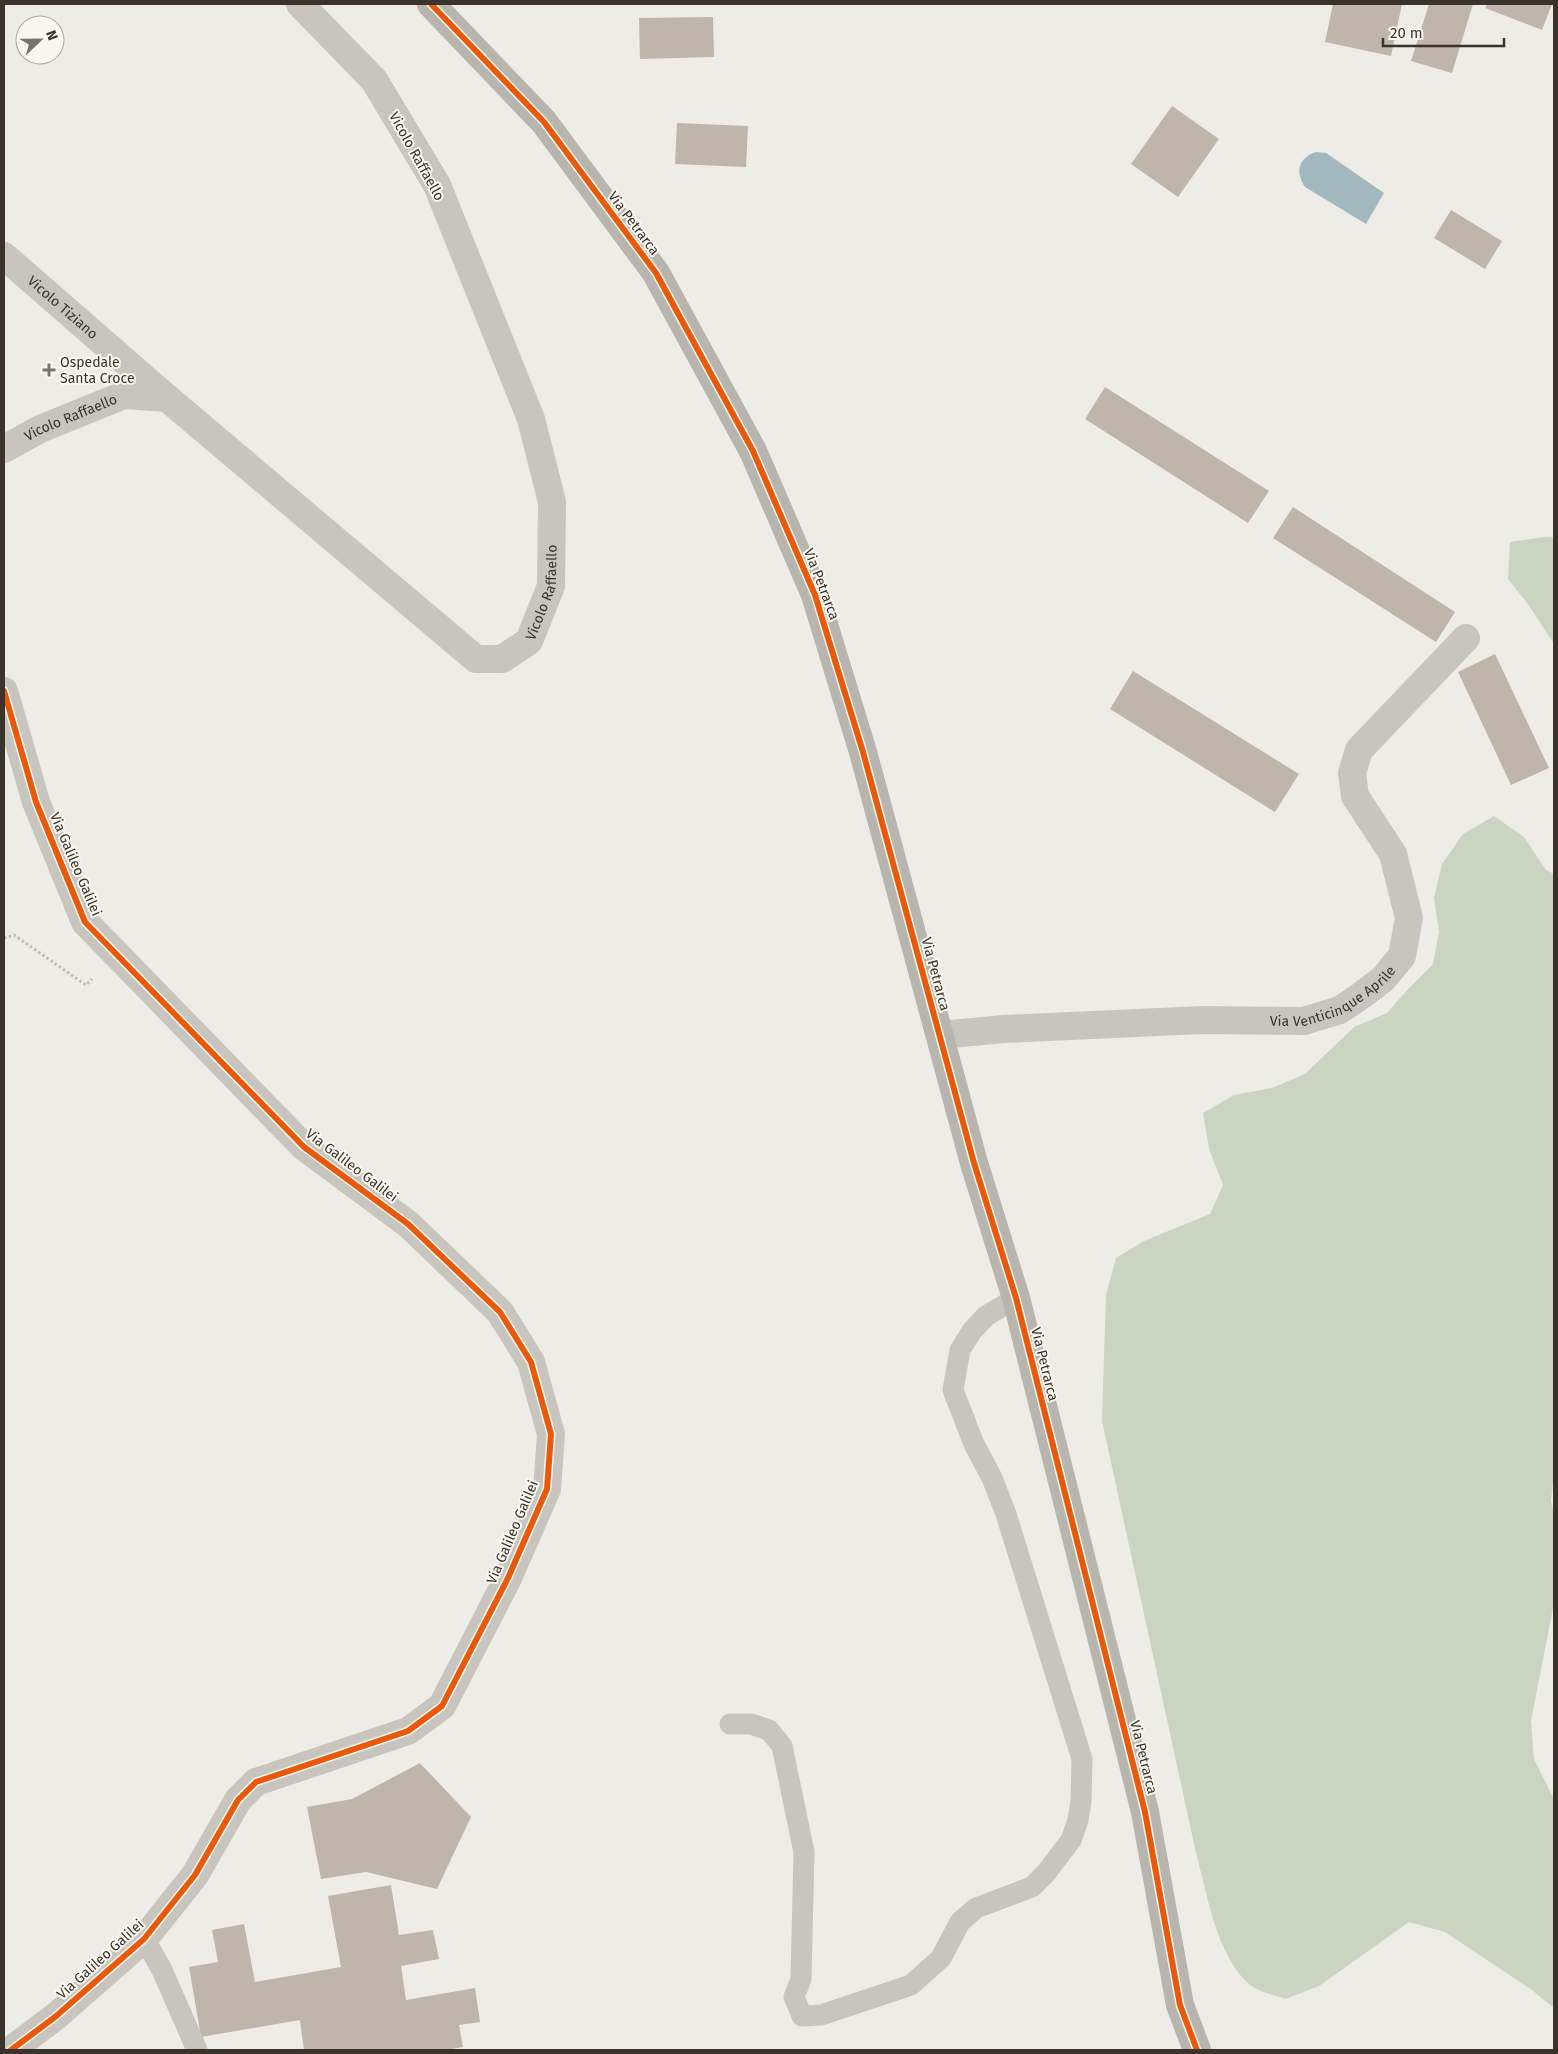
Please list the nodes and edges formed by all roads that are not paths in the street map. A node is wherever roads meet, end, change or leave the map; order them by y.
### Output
1 (300, 4) edge
2 (431, 4) edge
3 (4, 256) edge
4 (167, 398) junction
5 (4, 449) edge
6 (1466, 638) dead end
7 (4, 691) edge
8 (940, 1035) junction
9 (1016, 1298) junction
10 (730, 1724) dead end
11 (146, 1942) junction
12 (11, 2050) edge
13 (197, 2050) edge
14 (1197, 2050) edge

1 - 4 street, Vicolo Raffaello
2 - 8 street, Via Petrarca
3 - 4 street, Vicolo Tiziano
4 - 5 street, Vicolo Raffaello
6 - 8 street, Via Venticinque Aprile
7 - 11 street, Via Galileo Galilei
8 - 9 street, Via Petrarca
9 - 10 lane
9 - 14 street, Via Petrarca
11 - 12 street, Via Galileo Galilei
11 - 13 lane

